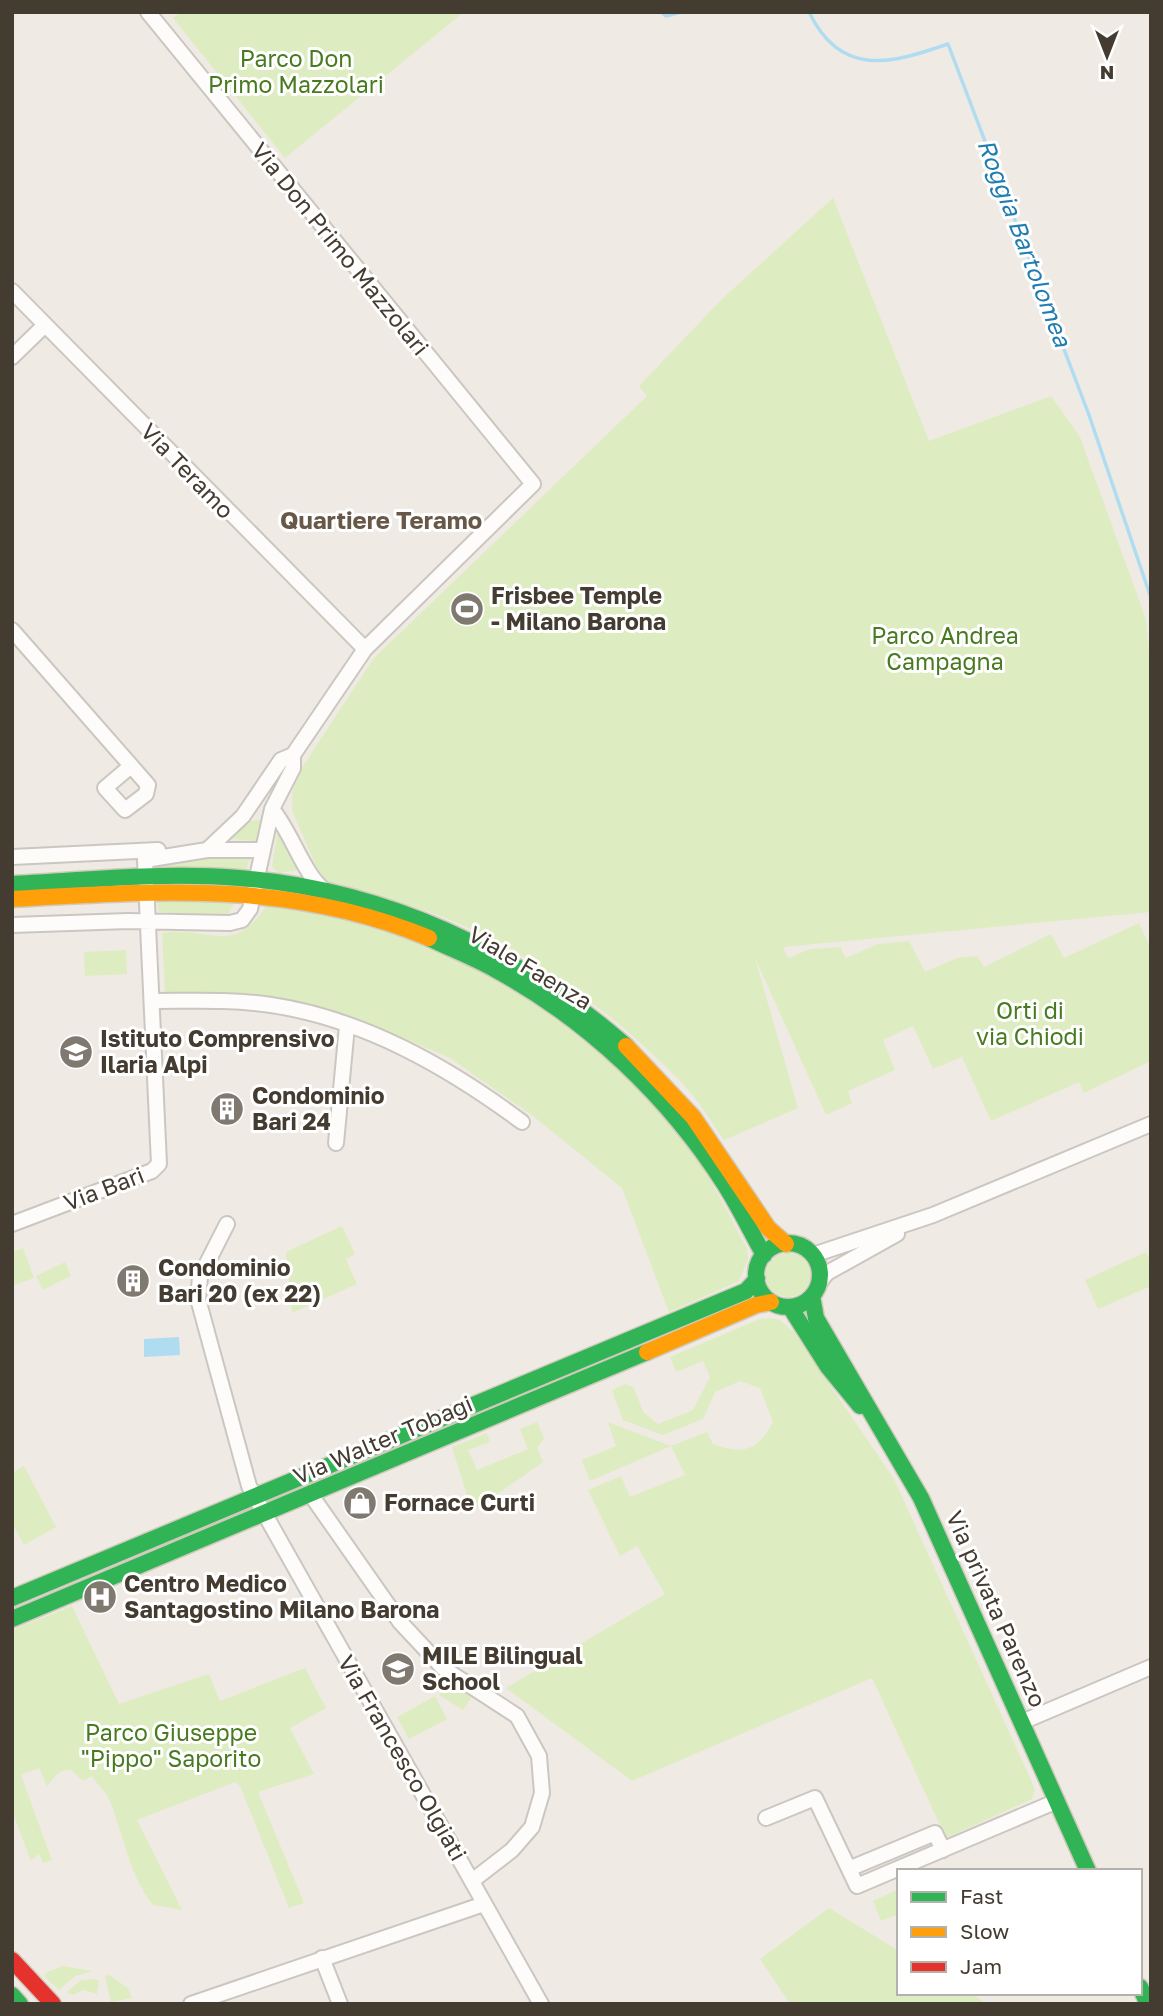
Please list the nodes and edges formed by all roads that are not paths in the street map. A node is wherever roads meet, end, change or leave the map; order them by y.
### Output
1 (148, 12) edge
2 (12, 291) edge
3 (45, 325) junction
4 (12, 357) edge
5 (12, 630) edge
6 (365, 649) junction
7 (293, 755) junction
8 (131, 766) dead end
9 (272, 809) junction
10 (243, 816) junction
11 (206, 850) junction
12 (262, 850) junction
13 (12, 857) edge
14 (12, 884) edge
15 (145, 886) junction
16 (254, 887) junction
17 (334, 893) junction
18 (12, 898) edge
19 (148, 921) junction
20 (12, 925) edge
21 (152, 1001) junction
22 (347, 1026) junction
23 (522, 1122) dead end
24 (1151, 1124) edge
25 (336, 1143) dead end
26 (933, 1215) junction
27 (12, 1224) edge
28 (227, 1224) dead end
29 (786, 1244) junction
30 (764, 1255) junction
31 (813, 1255) junction
32 (757, 1279) junction
33 (816, 1289) junction
34 (771, 1302) junction
35 (790, 1307) junction
36 (888, 1439) junction
37 (255, 1496) junction
38 (312, 1496) junction
39 (264, 1515) junction
40 (12, 1598) edge
41 (12, 1619) edge
42 (1151, 1667) edge
43 (1022, 1722) junction
44 (1057, 1801) junction
45 (766, 1818) dead end
46 (897, 1869) edge
47 (898, 1869) edge
48 (1087, 1869) edge
49 (472, 1881) junction
50 (484, 1904) junction
51 (322, 1958) junction
52 (12, 1960) edge
53 (12, 1994) edge
54 (20, 2004) edge
55 (53, 2004) edge
56 (191, 2004) edge
57 (340, 2004) edge
58 (541, 2004) edge

1 - 6 street, Via Don Primo Mazzolari
2 - 3 street, Via Teramo
3 - 4 street
3 - 6 street, Via Teramo
5 - 8 street
6 - 7 street
7 - 9 street
7 - 10 street
9 - 10 street
9 - 12 street
9 - 17 street, Viale Faenza
10 - 11 street
11 - 12 street
11 - 13 street
11 - 15 street
12 - 16 street
14 - 15 street, Viale Faenza
15 - 16 street, Viale Faenza
15 - 18 street, Viale Faenza
15 - 19 street
16 - 17 street, Viale Faenza
16 - 19 street
16 - 30 street, Viale Faenza
17 - 29 street, Viale Faenza
19 - 20 street
19 - 21 street, Via Bari
21 - 22 street
21 - 27 street, Via Bari
22 - 23 street
22 - 25 street
24 - 26 street
26 - 31 street
26 - 33 street
28 - 37 street, Via Francesco Olgiati
29 - 30 street
29 - 31 street
30 - 32 street
31 - 33 street
32 - 34 street
32 - 37 street, Via Walter Tobagi
33 - 35 street
33 - 36 street, Via privata Parenzo
34 - 35 street
34 - 38 street, Via Walter Tobagi
35 - 36 street, Via privata Parenzo
36 - 43 street, Via privata Parenzo
37 - 39 street, Via Francesco Olgiati
37 - 40 street, Via Walter Tobagi
38 - 39 street, Via Walter Tobagi
38 - 49 street
39 - 41 street, Via Walter Tobagi
39 - 49 street, Via Francesco Olgiati
42 - 43 street
43 - 44 street, Via privata Parenzo
44 - 47 street
44 - 48 street, Via privata Parenzo
45 - 46 street
49 - 50 street, Via Francesco Olgiati
50 - 51 street
50 - 58 street, Via Francesco Olgiati
51 - 56 street
51 - 57 street
52 - 55 street
53 - 54 street

